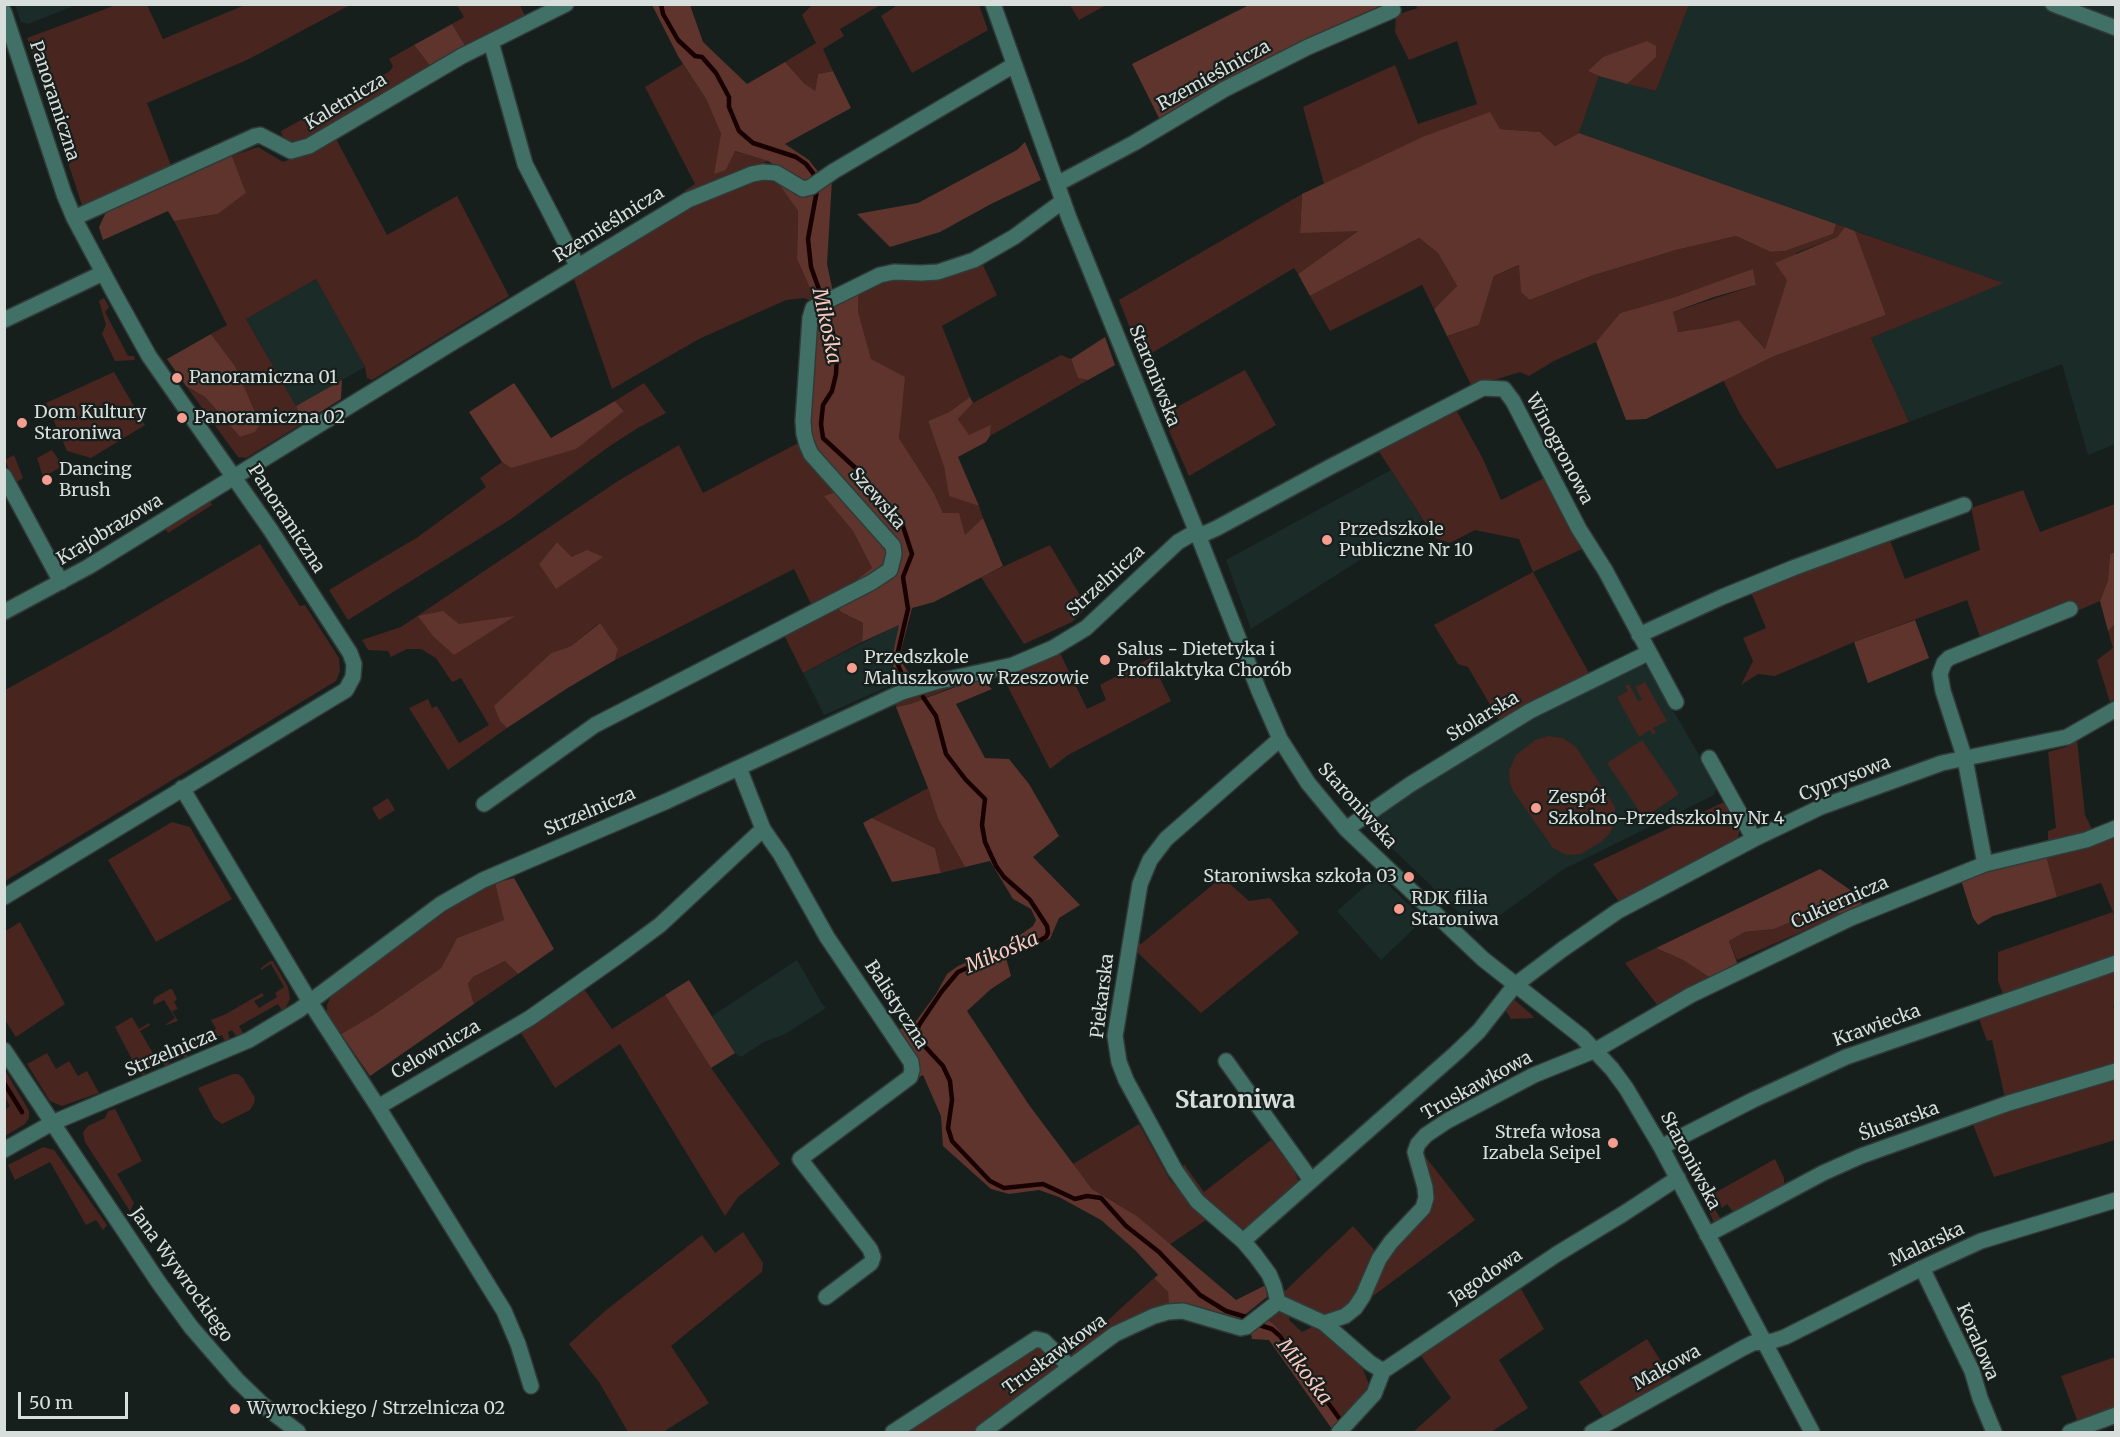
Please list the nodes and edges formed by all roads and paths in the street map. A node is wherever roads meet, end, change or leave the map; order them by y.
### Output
1 (566, 4) edge
2 (993, 4) edge
3 (2053, 4) edge
4 (1394, 10) dead end
5 (4, 12) edge
6 (2115, 28) edge
7 (8, 37) edge
8 (491, 42) junction
9 (1014, 65) junction
10 (1057, 184) junction
11 (1063, 201) junction
12 (74, 218) junction
13 (578, 267) junction
14 (103, 273) junction
15 (4, 320) edge
16 (4, 476) edge
17 (234, 477) junction
18 (1964, 505) dead end
19 (1197, 534) junction
20 (61, 582) junction
21 (2070, 609) dead end
22 (4, 612) edge
23 (1639, 635) junction
24 (1648, 653) junction
25 (1676, 702) dead end
26 (2115, 709) edge
27 (1280, 739) junction
28 (1709, 758) dead end
29 (1965, 759) junction
30 (739, 768) junction
31 (183, 788) junction
32 (484, 804) dead end
33 (2115, 828) edge
34 (763, 829) junction
35 (1346, 829) junction
36 (1754, 839) junction
37 (1985, 864) junction
38 (4, 897) edge
39 (2115, 963) edge
40 (1515, 985) junction
41 (310, 1002) junction
42 (4, 1050) edge
43 (1596, 1050) junction
44 (1226, 1060) dead end
45 (2115, 1071) edge
46 (378, 1107) junction
47 (52, 1123) junction
48 (1661, 1147) junction
49 (4, 1150) edge
50 (1678, 1178) junction
51 (1311, 1180) junction
52 (2115, 1200) edge
53 (1707, 1235) junction
54 (1243, 1241) junction
55 (1922, 1268) junction
56 (826, 1297) dead end
57 (1278, 1302) junction
58 (1324, 1323) junction
59 (1762, 1341) junction
60 (1070, 1367) junction
61 (1383, 1371) junction
62 (531, 1386) dead end
63 (2115, 1415) edge
64 (1344, 1427) edge
65 (297, 1432) edge
66 (893, 1432) edge
67 (982, 1432) edge
68 (1592, 1432) edge
69 (1812, 1432) edge
70 (1994, 1432) edge
71 (2070, 1432) edge

1 - 8 street, Kaletnicza
2 - 9 street, Staroniwska
3 - 6 street
4 - 10 street, Rzemieślnicza
5 - 7 street, Panoramiczna
7 - 12 street, Panoramiczna
8 - 12 street, Kaletnicza
8 - 13 street
9 - 10 street, Staroniwska
9 - 13 street, Rzemieślnicza
10 - 11 street, Staroniwska
11 - 19 street, Staroniwska
11 - 32 street, Szewska
12 - 14 street, Panoramiczna
13 - 17 street, Rzemieślnicza
14 - 15 street
14 - 17 street, Panoramiczna
16 - 20 street
17 - 20 street, Krajobrazowa
17 - 31 street, Panoramiczna
18 - 23 street
19 - 23 street, Winogronowa
19 - 27 street, Staroniwska
19 - 30 street, Strzelnicza
20 - 22 street, Krajobrazowa
21 - 29 street
23 - 24 street, Winogronowa
24 - 25 street, Winogronowa
24 - 35 street, Stolarska
26 - 29 street, Cyprysowa
27 - 35 street, Staroniwska
27 - 54 street, Piekarska
28 - 36 street
29 - 36 street, Cyprysowa
29 - 37 street
30 - 34 street, Balistyczna
30 - 41 street, Strzelnicza
31 - 38 street, Panoramiczna
31 - 41 street
33 - 37 street, Cukiernicza
34 - 46 street, Celownicza
34 - 56 street, Balistyczna
35 - 40 street, Staroniwska
36 - 40 street, Cyprysowa
37 - 43 street, Cukiernicza
39 - 48 street, Krawiecka
40 - 43 street, Staroniwska
40 - 51 street, Cyprysowa
41 - 46 street
41 - 47 street, Strzelnicza
42 - 47 street, Jana Wywrockiego
43 - 48 street, Staroniwska
43 - 58 street, Truskawkowa
44 - 51 street
45 - 53 street, Ślusarska
46 - 62 street
47 - 49 street, Strzelnicza
47 - 65 street, Jana Wywrockiego
48 - 50 street, Staroniwska
50 - 53 street, Staroniwska
50 - 61 street, Jagodowa
51 - 54 street, Cyprysowa
52 - 55 street, Malarska
53 - 59 street, Staroniwska
54 - 57 street, Piekarska
55 - 59 street, Malarska
55 - 70 street, Koralowa
57 - 58 street
57 - 60 street, Truskawkowa
58 - 61 street
59 - 68 street, Makowa
59 - 69 street, Staroniwska
60 - 66 street
60 - 67 street, Truskawkowa
61 - 64 street
63 - 71 street

